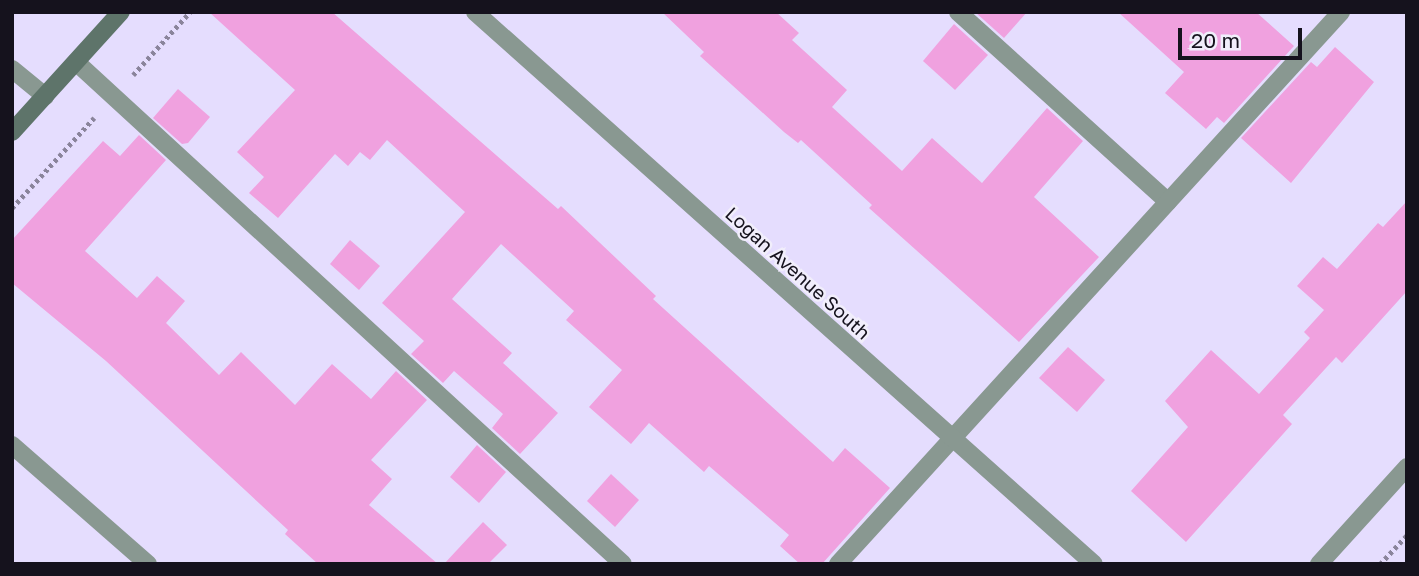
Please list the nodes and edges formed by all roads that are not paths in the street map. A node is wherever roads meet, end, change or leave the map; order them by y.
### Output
1 (121, 12) edge
2 (475, 12) edge
3 (958, 12) edge
4 (1341, 12) edge
5 (76, 62) junction
6 (12, 69) edge
7 (44, 96) junction
8 (12, 132) edge
9 (1168, 202) junction
10 (952, 438) junction
11 (12, 445) edge
12 (1407, 467) edge
13 (148, 564) edge
14 (623, 564) edge
15 (838, 564) edge
16 (1094, 564) edge
17 (1319, 564) edge

1 - 5 main road
2 - 10 street, Logan Avenue South
3 - 9 street
4 - 9 street
5 - 7 main road
5 - 14 street
6 - 7 street
7 - 8 main road
9 - 10 street
10 - 15 street
10 - 16 street, Logan Avenue South
11 - 13 street
12 - 17 street

